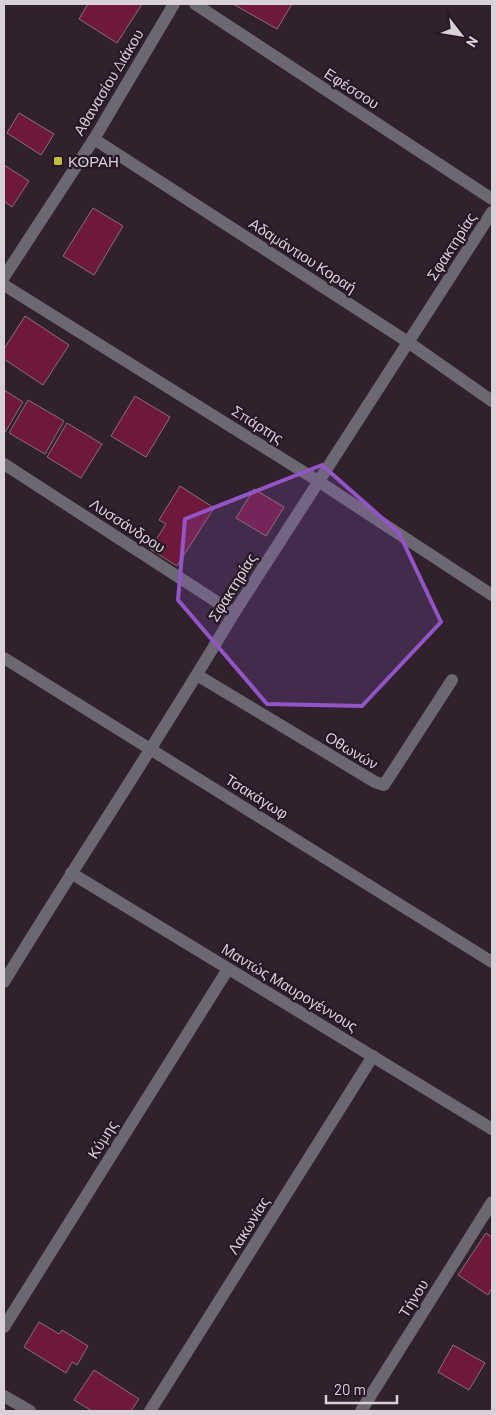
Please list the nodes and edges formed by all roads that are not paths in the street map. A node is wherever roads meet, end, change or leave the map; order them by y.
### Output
1 (174, 4) edge
2 (194, 4) edge
3 (94, 139) junction
4 (492, 199) edge
5 (492, 212) edge
6 (4, 277) edge
7 (4, 286) edge
8 (408, 342) junction
9 (492, 401) edge
10 (4, 464) edge
11 (318, 481) junction
12 (492, 595) edge
13 (234, 613) junction
14 (4, 658) edge
15 (197, 675) junction
16 (452, 680) dead end
17 (151, 748) junction
18 (71, 873) junction
19 (492, 962) edge
20 (228, 969) junction
21 (4, 982) edge
22 (373, 1056) junction
23 (492, 1129) edge
24 (492, 1202) edge
25 (4, 1327) edge
26 (4, 1396) edge
27 (30, 1411) edge
28 (150, 1411) edge
29 (361, 1411) edge

1 - 3 street, Αθανασίου Διάκου
2 - 4 street, Εφέσσου
3 - 6 street, Αθανασίου Διάκου
3 - 8 street, Αδαμάντιου Κοραή
5 - 8 street, Σφακτηρίας
7 - 11 street, Σπάρτης
8 - 9 street, Αδαμάντιου Κοραή
8 - 11 street, Σφακτηρίας
10 - 13 street, Λυσσάνδρου
11 - 12 street, Σπάρτης
11 - 13 street, Σφακτηρίας
13 - 15 street, Σφακτηρίας
14 - 17 street, Τσακάγωφ
15 - 16 street, Οθωνών
15 - 17 street, Σφακτηρίας
17 - 18 street, Σφακτηρίας
17 - 19 street, Τσακάγωφ
18 - 20 street, Μαντώς Μαυρογέννους
18 - 21 street, Σφακτηρίας
20 - 22 street, Μαντώς Μαυρογέννους
20 - 25 street, Κύμης
22 - 23 street, Μαντώς Μαυρογέννους
22 - 28 street, Λακωνίας
24 - 29 street, Τήνου
26 - 27 street

